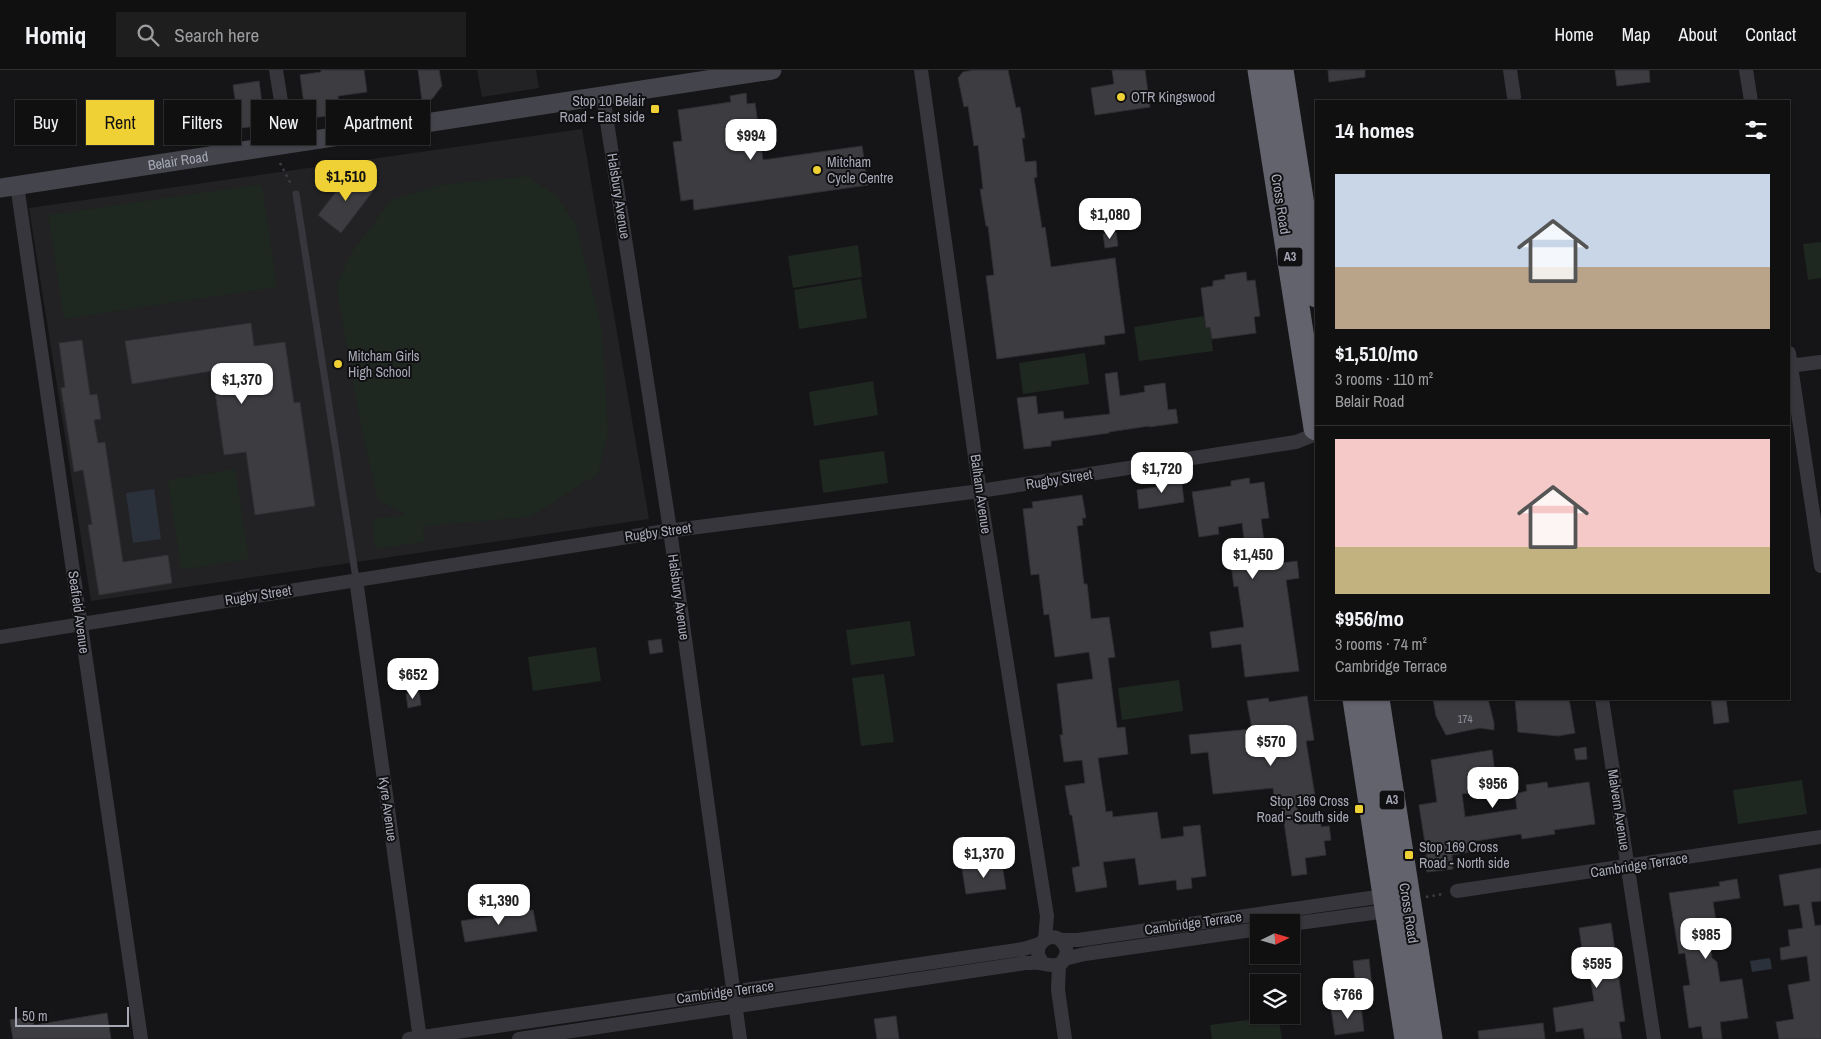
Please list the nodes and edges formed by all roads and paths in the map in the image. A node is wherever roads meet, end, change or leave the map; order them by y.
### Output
1 (276, 70) edge
2 (772, 70) edge
3 (921, 70) edge
4 (1281, 70) edge
5 (1510, 70) edge
6 (1746, 70) edge
7 (1259, 76) edge
8 (603, 96) junction
9 (1514, 97) dead end
10 (1751, 100) edge
11 (283, 146) junction
12 (8, 187) edge
13 (296, 194) joint
14 (1315, 289) edge
15 (1790, 362) edge
16 (1821, 362) edge
17 (1790, 368) edge
18 (1315, 422) edge
19 (1315, 434) edge
20 (980, 492) junction
21 (670, 530) junction
22 (1821, 566) edge
23 (356, 579) junction
24 (81, 624) junction
25 (0, 636) edge
26 (1355, 700) edge
27 (1377, 700) edge
28 (1602, 700) edge
29 (1821, 837) edge
30 (1628, 867) junction
31 (1457, 892) joint
32 (1393, 902) junction
33 (1231, 918) junction
34 (1300, 922) edge
35 (1181, 925) junction
36 (1145, 930) junction
37 (1250, 930) edge
38 (1233, 932) junction
39 (1112, 935) junction
40 (1050, 940) junction
41 (1183, 940) junction
42 (1147, 945) junction
43 (1114, 950) junction
44 (939, 961) junction
45 (1054, 963) junction
46 (894, 968) junction
47 (843, 975) junction
48 (941, 976) junction
49 (896, 983) junction
50 (733, 991) junction
51 (845, 991) junction
52 (645, 1004) junction
53 (735, 1008) junction
54 (601, 1011) junction
55 (647, 1020) junction
56 (523, 1022) junction
57 (604, 1027) junction
58 (522, 1038) edge
59 (141, 1039) edge
60 (416, 1039) edge
61 (740, 1039) edge
62 (1064, 1039) edge
63 (1407, 1039) edge
64 (1430, 1039) edge
65 (1654, 1039) edge

1 - 11 street
2 - 8 main road, Belair Road
3 - 20 street, Balham Avenue
4 - 14 highway, Cross Road / A3
5 - 9 street
6 - 10 street
7 - 18 highway, Cross Road / A3
8 - 11 main road, Belair Road
8 - 21 street, Halsbury Avenue
11 - 12 main road, Belair Road
11 - 13 path
12 - 24 street, Seafield Avenue
13 - 23 lane
15 - 16 street
17 - 22 street
19 - 20 street, Rugby Street
20 - 21 street, Rugby Street
20 - 40 street, Balham Avenue
21 - 23 street, Rugby Street
21 - 50 street, Halsbury Avenue
23 - 24 street, Rugby Street
23 - 60 street, Kyre Avenue
24 - 25 street, Rugby Street
24 - 59 street, Seafield Avenue
26 - 32 highway, Cross Road / A3
27 - 32 highway, Cross Road / A3
28 - 30 street, Malvern Avenue
29 - 30 street, Cambridge Terrace
30 - 31 street, Cambridge Terrace
30 - 65 street, Malvern Avenue
31 - 32 path
32 - 33 street, Cambridge Terrace
32 - 34 street
32 - 63 highway, Cross Road / A3
32 - 64 highway, Cross Road / A3
33 - 35 street, Cambridge Terrace
33 - 38 street
35 - 36 street, Cambridge Terrace
35 - 41 street
36 - 39 street, Cambridge Terrace
36 - 42 street
37 - 38 street, Cambridge Terrace
38 - 41 street, Cambridge Terrace
39 - 40 street, Cambridge Terrace
39 - 43 street
40 - 44 street, Cambridge Terrace
40 - 45 street
40 - 45 street
41 - 42 street, Cambridge Terrace
42 - 43 street, Cambridge Terrace
43 - 45 street, Cambridge Terrace
44 - 46 street, Cambridge Terrace
44 - 48 street
45 - 48 street, Cambridge Terrace
45 - 62 street
46 - 47 street, Cambridge Terrace
46 - 49 street
47 - 50 street, Cambridge Terrace
47 - 51 street
48 - 49 street, Cambridge Terrace
49 - 51 street, Cambridge Terrace
50 - 52 street, Cambridge Terrace
50 - 53 street, Halsbury Avenue
51 - 53 street, Cambridge Terrace
52 - 54 street, Cambridge Terrace
52 - 55 street
53 - 55 street, Cambridge Terrace
53 - 61 street, Halsbury Avenue
54 - 56 street, Cambridge Terrace
54 - 57 street
55 - 57 street, Cambridge Terrace
56 - 58 street
56 - 60 street, Cambridge Terrace
57 - 58 street, Cambridge Terrace

